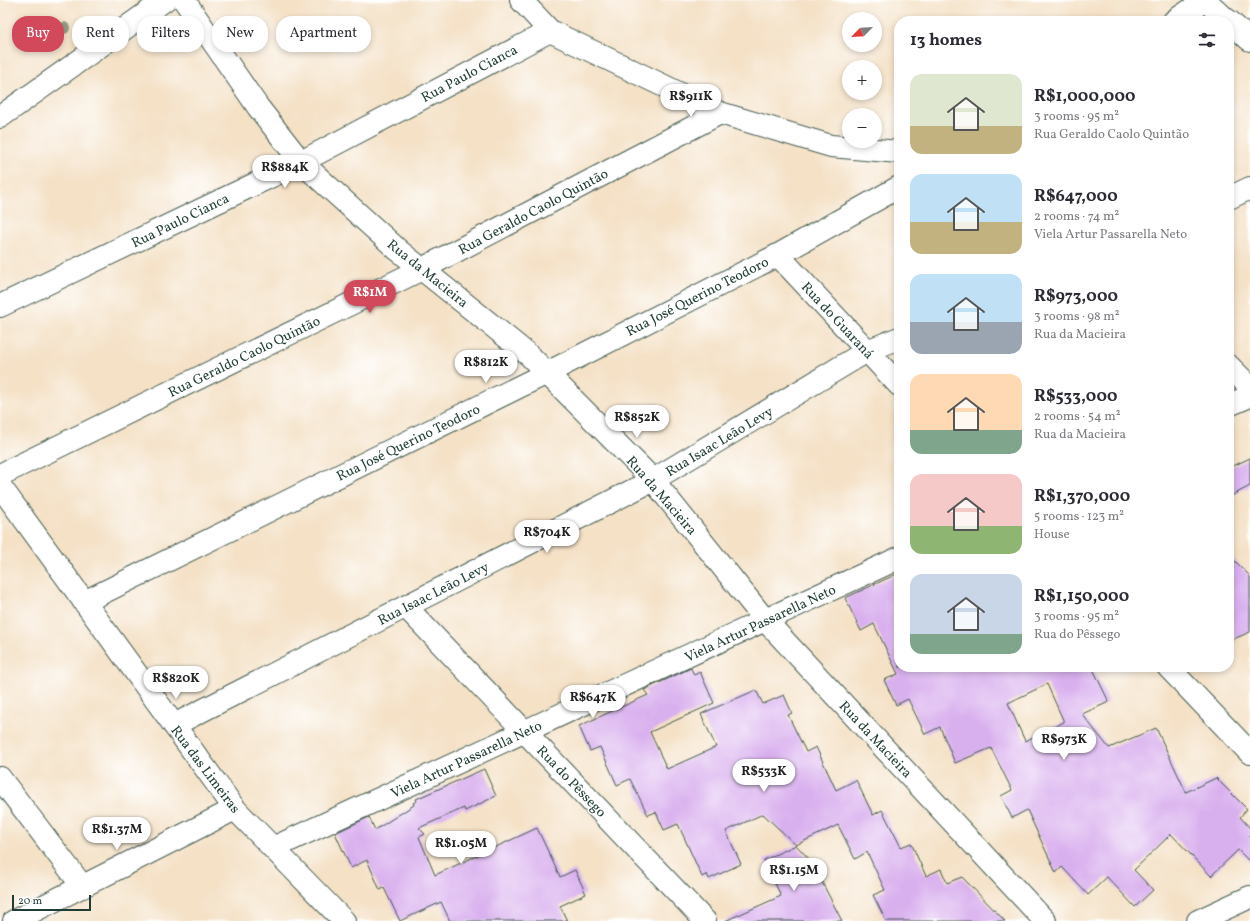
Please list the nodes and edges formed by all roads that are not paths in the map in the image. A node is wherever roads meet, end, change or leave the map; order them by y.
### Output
1 (165, 0) edge
2 (184, 0) edge
3 (521, 0) edge
4 (1205, 0) edge
5 (1181, 16) edge
6 (1223, 16) edge
7 (1234, 26) edge
8 (550, 31) junction
9 (1250, 40) edge
10 (720, 113) junction
11 (0, 117) edge
12 (894, 152) edge
13 (301, 162) junction
14 (1250, 188) edge
15 (894, 190) edge
16 (1234, 196) edge
17 (778, 255) junction
18 (422, 269) junction
19 (0, 306) edge
20 (894, 340) edge
21 (867, 352) junction
22 (1234, 371) edge
23 (547, 373) junction
24 (894, 380) edge
25 (1250, 387) edge
26 (1250, 396) edge
27 (1234, 403) edge
28 (0, 475) edge
29 (653, 480) junction
30 (0, 486) edge
31 (894, 560) edge
32 (84, 602) junction
33 (406, 607) junction
34 (765, 620) junction
35 (1173, 672) edge
36 (174, 725) junction
37 (524, 732) junction
38 (1250, 753) edge
39 (0, 778) edge
40 (235, 809) junction
41 (273, 848) junction
42 (83, 887) junction
43 (1250, 897) edge
44 (14, 921) edge
45 (344, 921) edge
46 (705, 921) edge
47 (1045, 921) edge
48 (1198, 921) edge

1 - 11 street
2 - 13 street, Rua da Macieira
3 - 8 street
4 - 5 street
4 - 6 street
7 - 9 street
8 - 10 street
8 - 13 street, Rua Paulo Cianca
10 - 12 street
10 - 18 street, Rua Geraldo Caolo Quintão
13 - 18 street, Rua da Macieira
13 - 19 street, Rua Paulo Cianca
14 - 16 street
15 - 17 street, Rua José Querino Teodoro
17 - 21 street, Rua do Guaraná
17 - 23 street, Rua José Querino Teodoro
18 - 23 street, Rua da Macieira
18 - 28 street, Rua Geraldo Caolo Quintão
20 - 21 street, Rua Isaac Leão Levy
21 - 24 street, Rua do Guaraná
21 - 29 street, Rua Isaac Leão Levy
22 - 25 street
23 - 29 street, Rua da Macieira
23 - 32 street, Rua José Querino Teodoro
26 - 27 street
29 - 33 street, Rua Isaac Leão Levy
29 - 34 street, Rua da Macieira
30 - 32 street, Rua das Limeiras
31 - 34 street, Viela Artur Passarella Neto
32 - 36 street, Rua das Limeiras
33 - 36 street, Rua Isaac Leão Levy
33 - 37 street, Rua do Pêssego
34 - 37 street, Viela Artur Passarella Neto
34 - 47 street, Rua da Macieira
35 - 38 street
36 - 40 street, Rua das Limeiras
37 - 41 street, Viela Artur Passarella Neto
37 - 46 street, Rua do Pêssego
39 - 42 street
40 - 41 street, Rua das Limeiras
40 - 42 street
41 - 45 street, Rua das Limeiras
42 - 44 street
43 - 48 street

